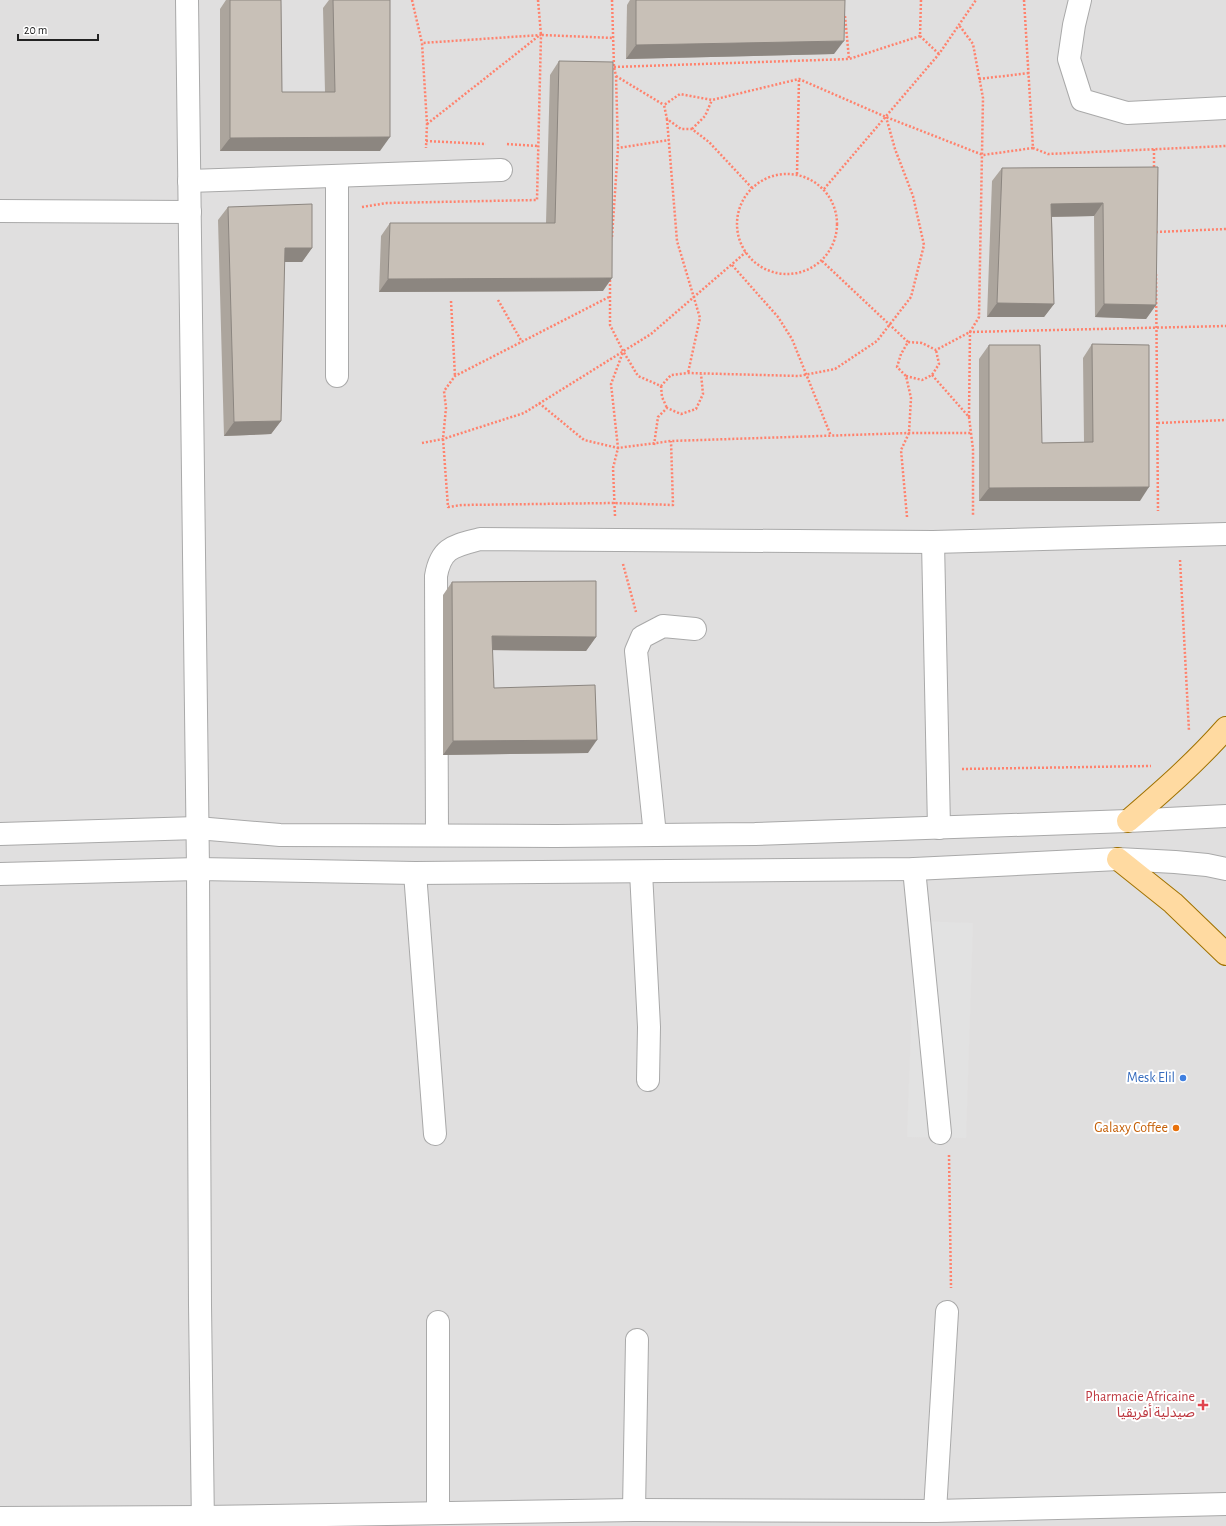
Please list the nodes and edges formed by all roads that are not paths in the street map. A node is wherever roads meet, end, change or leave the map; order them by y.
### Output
1 (187, 0) edge
2 (1080, 0) edge
3 (1226, 108) edge
4 (501, 170) dead end
5 (337, 176) junction
6 (190, 181) junction
7 (0, 211) edge
8 (190, 212) junction
9 (337, 376) dead end
10 (1226, 534) edge
11 (933, 542) junction
12 (695, 629) dead end
13 (1226, 728) edge
14 (1226, 816) edge
15 (1128, 821) junction
16 (197, 828) junction
17 (939, 828) junction
18 (0, 834) edge
19 (437, 835) junction
20 (655, 835) junction
21 (1118, 858) junction
22 (198, 869) junction
23 (914, 869) junction
24 (1226, 869) edge
25 (641, 872) junction
26 (415, 873) junction
27 (0, 874) edge
28 (1226, 954) edge
29 (648, 1080) dead end
30 (435, 1134) dead end
31 (940, 1134) road end
32 (946, 1312) road end
33 (438, 1322) dead end
34 (637, 1340) dead end
35 (1226, 1504) edge
36 (634, 1510) junction
37 (936, 1511) junction
38 (438, 1513) junction
39 (0, 1518) edge
40 (203, 1522) edge

1 - 6 street
2 - 3 street
4 - 5 street
5 - 6 street
5 - 9 street
6 - 8 street
7 - 8 street
8 - 16 street
10 - 11 street
11 - 17 street
11 - 19 street
12 - 20 street
13 - 15 main road
14 - 15 street
15 - 17 street
16 - 18 street
16 - 19 street
16 - 22 street
17 - 20 street
19 - 20 street
21 - 23 street
21 - 24 street
21 - 28 main road
22 - 26 street
22 - 27 street
22 - 40 street
23 - 25 street
23 - 31 street
25 - 26 street
25 - 29 street
26 - 30 street
32 - 37 street
33 - 38 street
34 - 36 street
35 - 37 street
36 - 37 street
36 - 38 street
38 - 40 street
39 - 40 street

